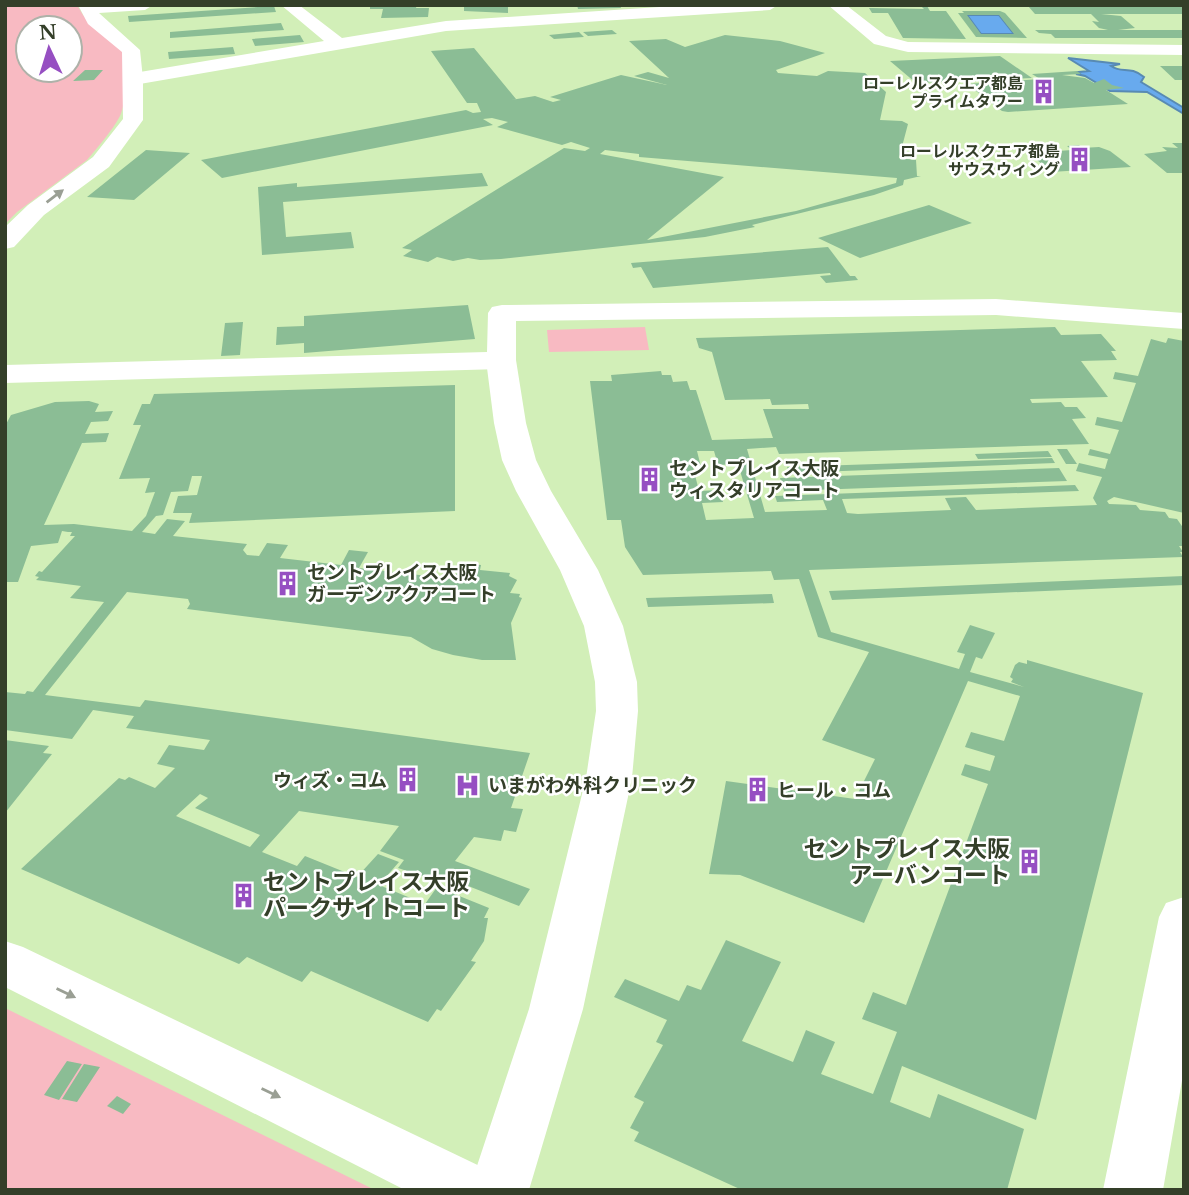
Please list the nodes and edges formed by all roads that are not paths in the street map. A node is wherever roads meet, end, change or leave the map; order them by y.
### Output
1 (145, 5) edge
2 (289, 5) edge
3 (770, 5) edge
4 (836, 5) edge
5 (87, 7) edge
6 (338, 44) junction
7 (1184, 50) edge
8 (134, 79) junction
9 (5, 242) edge
10 (1184, 321) edge
11 (501, 360) junction
12 (5, 374) edge
13 (1184, 917) edge
14 (5, 962) edge
15 (467, 1190) edge
16 (499, 1190) edge
17 (1133, 1190) edge

1 - 5 street
2 - 6 street
3 - 6 street
4 - 7 street
5 - 8 street
6 - 8 street
9 -> 8 street
10 - 11 street
11 - 12 street
11 - 16 street
13 - 17 street
14 -> 15 street

